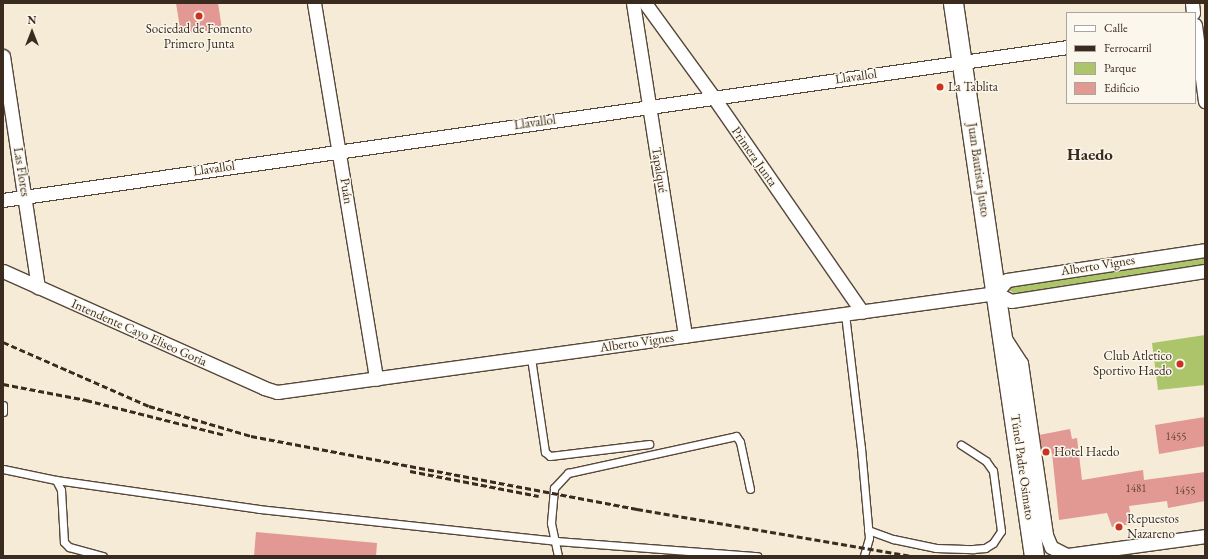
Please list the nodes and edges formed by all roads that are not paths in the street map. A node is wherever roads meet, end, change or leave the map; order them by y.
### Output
1 (314, 3) edge
2 (633, 3) edge
3 (645, 3) edge
4 (953, 3) edge
5 (1196, 36) edge
6 (1066, 47) edge
7 (3, 56) edge
8 (962, 62) junction
9 (714, 98) junction
10 (1205, 101) edge
11 (649, 107) junction
12 (339, 150) junction
13 (24, 197) junction
14 (3, 200) edge
15 (1205, 250) edge
16 (3, 271) edge
17 (1205, 271) edge
18 (38, 287) junction
19 (996, 293) junction
20 (862, 312) junction
21 (845, 314) junction
22 (685, 336) junction
23 (1003, 336) junction
24 (531, 358) junction
25 (376, 379) junction
26 (1009, 379) joint
27 (277, 392) joint
28 (3, 405) edge
29 (3, 412) edge
30 (649, 444) dead end
31 (961, 445) dead end
32 (3, 469) edge
33 (56, 480) junction
34 (750, 489) dead end
35 (868, 530) junction
36 (1205, 536) edge
37 (556, 541) junction
38 (1042, 552) edge
39 (103, 556) edge
40 (558, 556) edge
41 (757, 556) edge
42 (864, 556) edge

1 - 12 street, Puán
2 - 11 street, Tapalqué
3 - 9 street, Primera Junta
4 - 8 street, Juan Bautista Justo
5 - 10 street
6 - 8 street, Llavallol
7 - 13 street, Las Flores
8 - 9 street, Llavallol
8 - 19 street, Juan Bautista Justo
9 - 11 street, Llavallol
9 - 20 street, Primera Junta
11 - 12 street, Llavallol
11 - 22 street, Tapalqué
12 - 13 street, Llavallol
12 - 25 street, Puán
13 - 14 street, Llavallol
13 - 18 street, Las Flores
15 - 19 street, Alberto Vignes
16 - 18 street, Intendente Cayo Eliseo Goria
17 - 19 street, Alberto Vignes
18 - 27 street, Intendente Cayo Eliseo Goria
19 - 20 street, Alberto Vignes
19 - 23 street, Juan Bautista Justo
20 - 21 street, Alberto Vignes
21 - 22 street, Alberto Vignes
21 - 35 lane
22 - 24 street, Alberto Vignes
23 - 26 street, Juan Bautista Justo
23 - 38 street, Juan Bautista Justo
24 - 25 street, Alberto Vignes
24 - 30 lane
25 - 27 street, Alberto Vignes
26 - 38 street, Túnel Padre Osimato
28 - 29 lane
31 - 35 lane
32 - 33 lane
33 - 37 lane
33 - 39 lane
34 - 37 lane
35 - 42 lane
36 - 38 street
37 - 40 lane
37 - 41 lane

